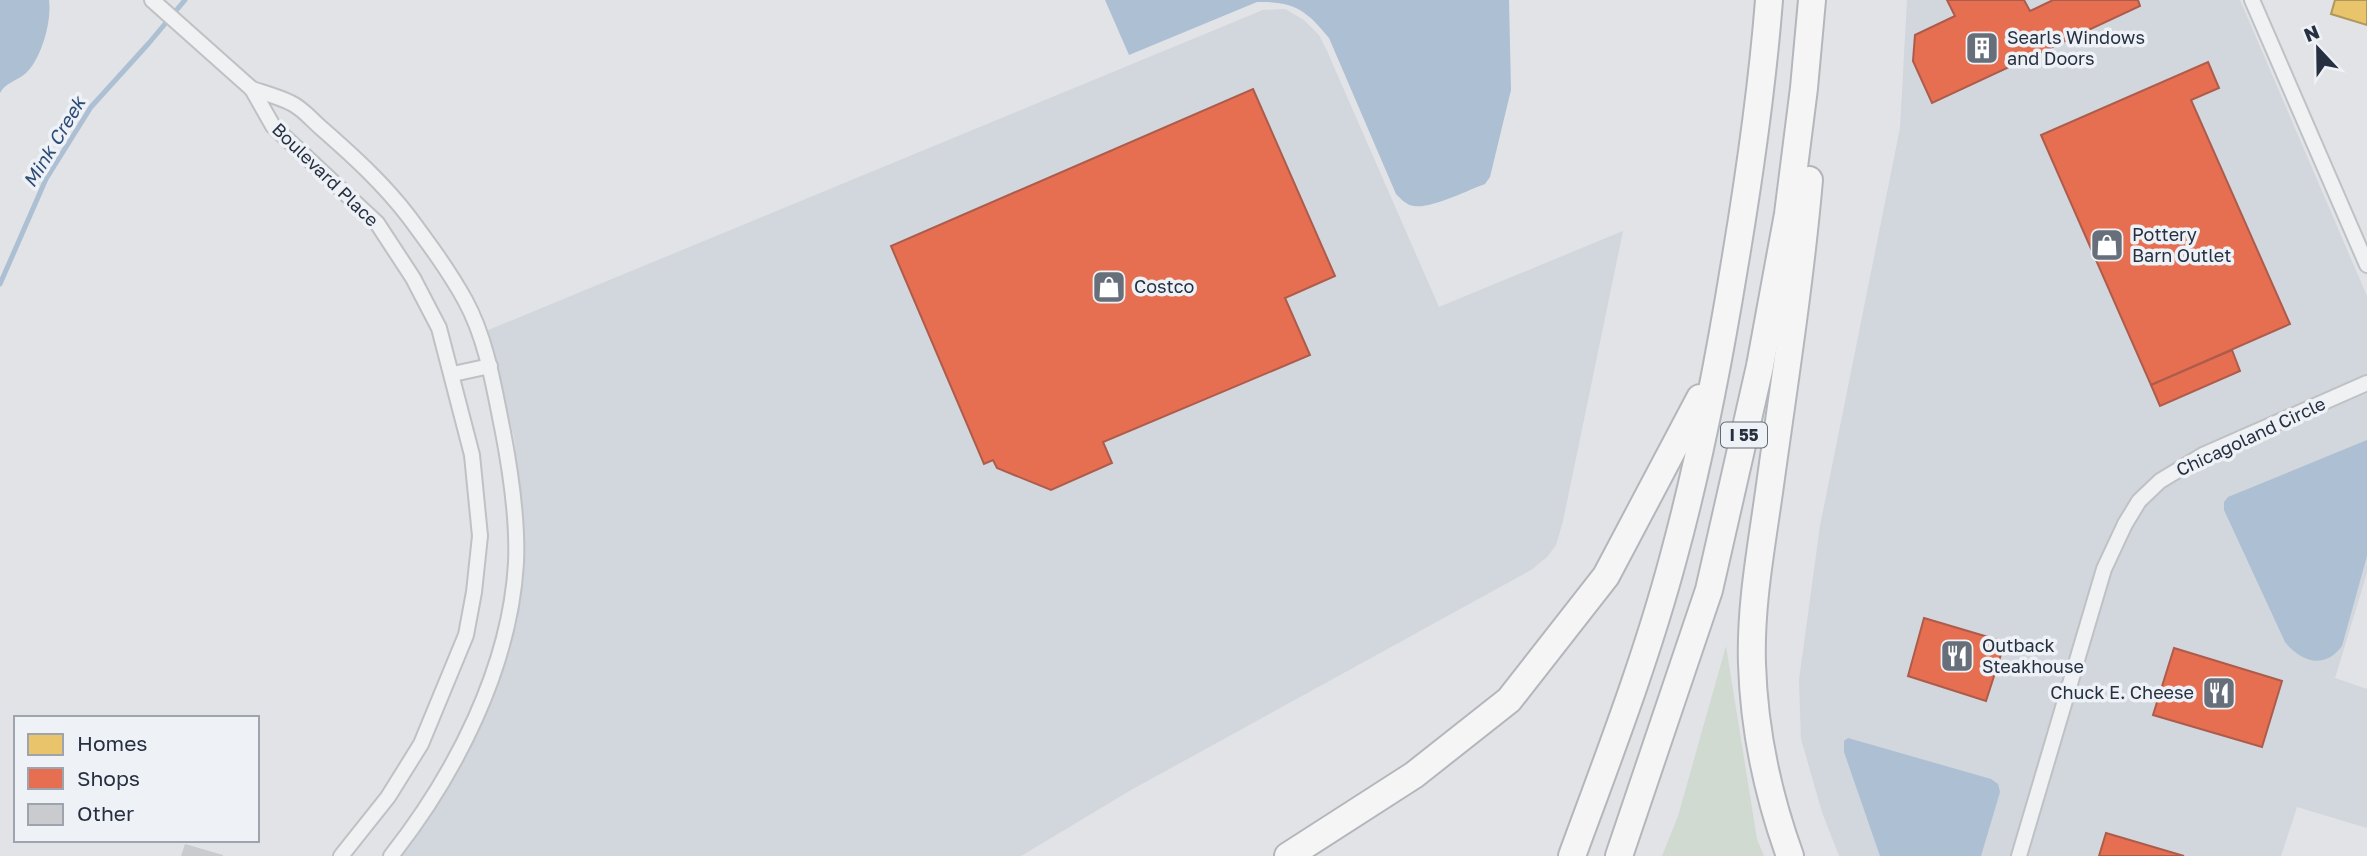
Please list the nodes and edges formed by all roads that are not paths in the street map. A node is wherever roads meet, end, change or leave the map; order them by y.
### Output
1 (152, 0) edge
2 (1769, 0) edge
3 (1812, 0) edge
4 (2252, 0) edge
5 (1804, 88) junction
6 (251, 89) junction
7 (2367, 265) edge
8 (490, 366) junction
9 (1718, 366) junction
10 (453, 374) junction
11 (2367, 383) edge
12 (341, 856) edge
13 (391, 856) edge
14 (1288, 856) edge
15 (1572, 856) edge
16 (1619, 856) edge
17 (1790, 856) edge
18 (2019, 856) edge

1 - 6 street
2 - 9 highway, I 55
3 - 5 highway, I 55
4 - 7 street
5 - 16 highway, I 55
5 - 17 highway
6 - 8 street, Boulevard Place
6 - 10 street, Boulevard Place
8 - 10 street
8 - 13 street, Boulevard Place
9 - 14 highway
9 - 15 highway, I 55
10 - 12 street, Boulevard Place
11 - 18 street, Chicagoland Circle

